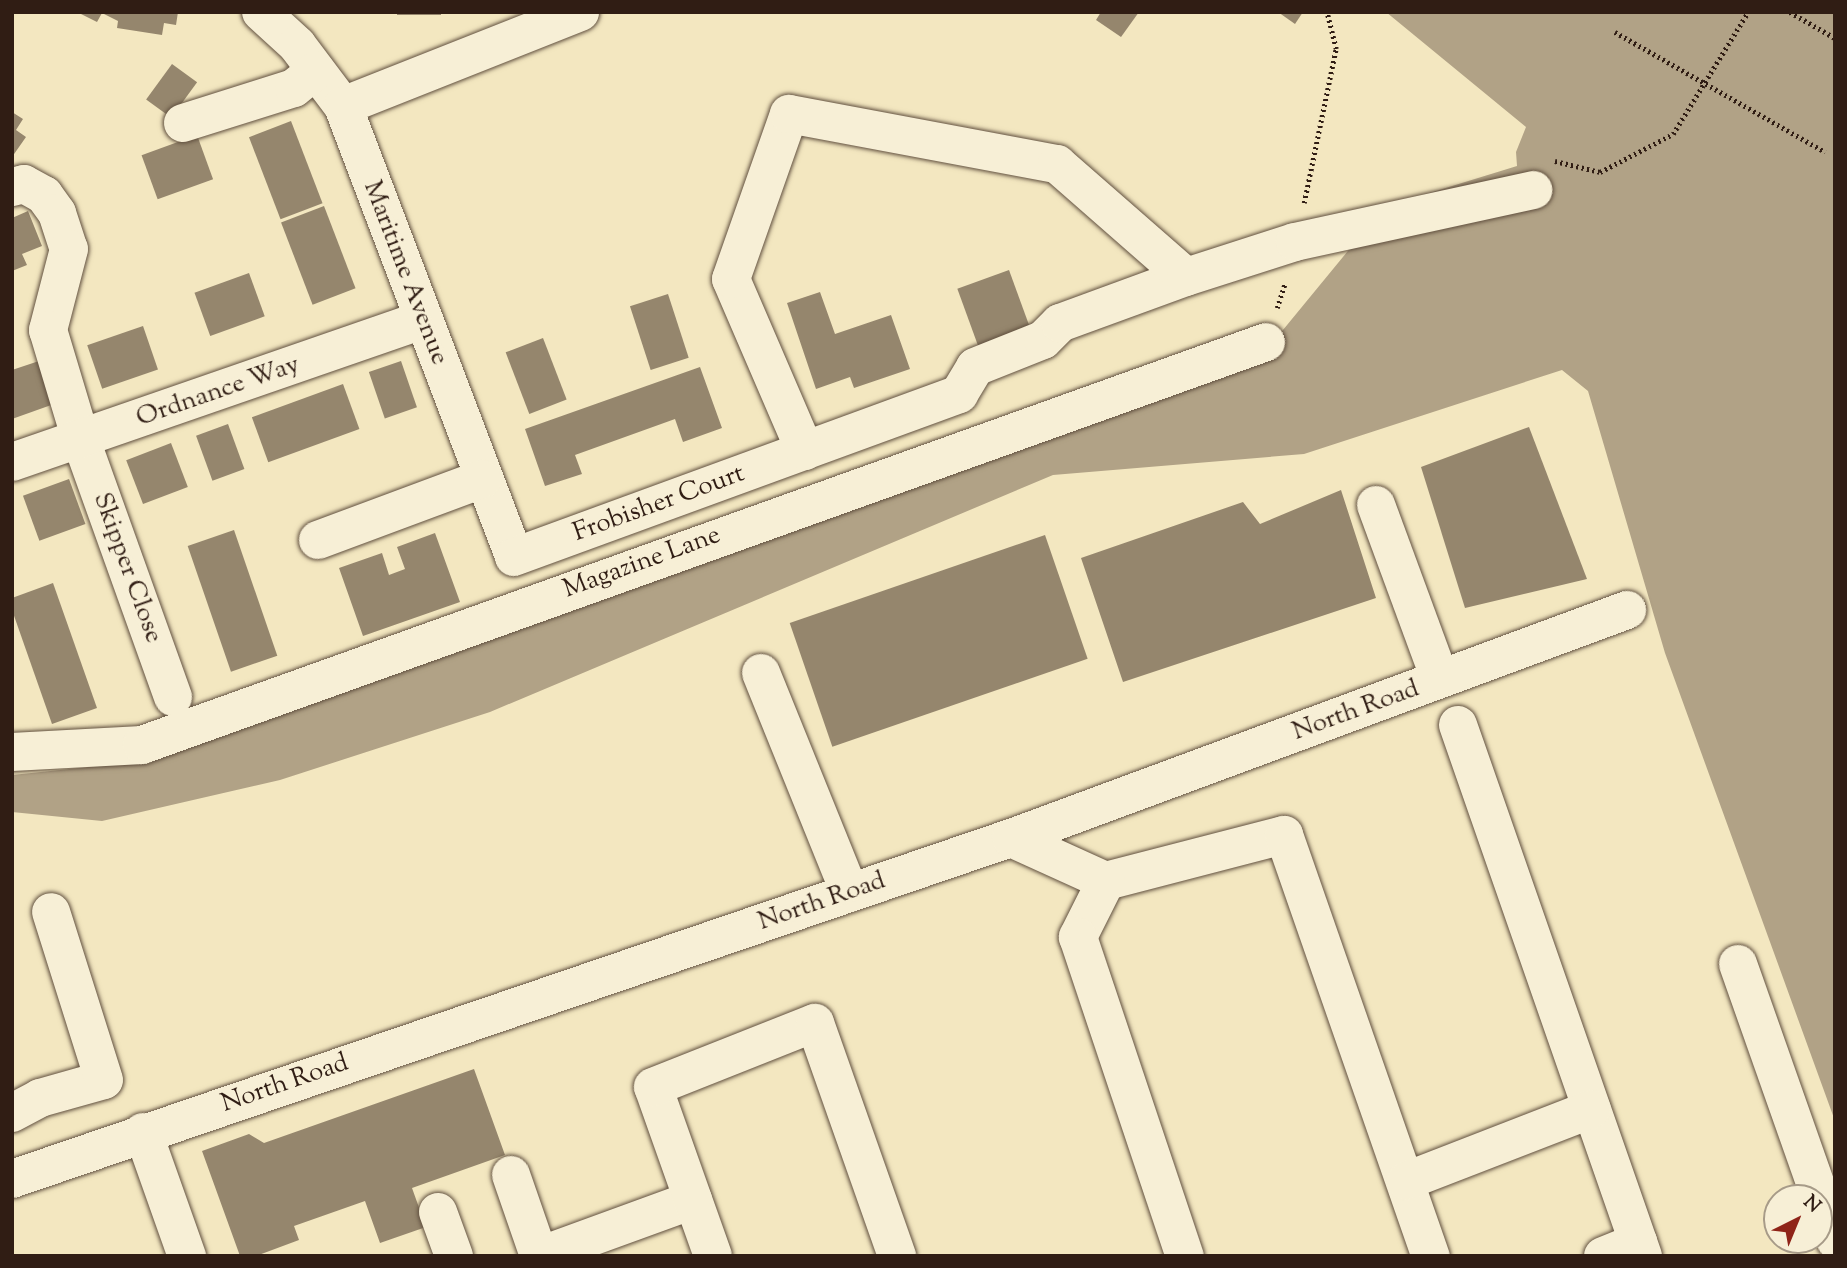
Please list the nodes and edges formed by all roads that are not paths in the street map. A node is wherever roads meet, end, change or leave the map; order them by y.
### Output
1 (261, 12) edge
2 (580, 12) edge
3 (316, 70) junction
4 (342, 106) junction
5 (183, 123) dead end
6 (12, 187) edge
7 (1533, 190) dead end
8 (1186, 277) junction
9 (423, 320) junction
10 (1266, 342) road end
11 (81, 440) junction
12 (805, 451) junction
13 (12, 462) edge
14 (482, 479) junction
15 (1376, 505) dead end
16 (318, 540) dead end
17 (514, 557) joint
18 (1627, 610) dead end
19 (761, 673) dead end
20 (1440, 679) junction
21 (173, 697) dead end
22 (1458, 726) dead end
23 (12, 752) edge
24 (1011, 838) junction
25 (1106, 881) junction
26 (849, 893) junction
27 (51, 912) dead end
28 (1738, 964) dead end
29 (1592, 1109) junction
30 (12, 1113) edge
31 (143, 1132) junction
32 (511, 1175) dead end
33 (12, 1179) edge
34 (1406, 1181) junction
35 (693, 1200) junction
36 (438, 1212) dead end
37 (1835, 1240) edge
38 (1641, 1249) edge
39 (187, 1256) edge
40 (454, 1256) edge
41 (539, 1256) edge
42 (713, 1256) edge
43 (897, 1256) edge
44 (1185, 1256) edge
45 (1432, 1256) edge
46 (1603, 1256) edge

1 - 3 street, Maritime Avenue
2 - 4 street
3 - 4 street, Maritime Avenue
3 - 5 street
4 - 9 street, Maritime Avenue
6 - 11 street, Skipper Close
7 - 8 street, Frobisher Court
8 - 12 street, Frobisher Court
8 - 12 street
9 - 11 street, Ordnance Way
9 - 14 street, Maritime Avenue
10 - 23 street, Magazine Lane
11 - 13 street, Ordnance Way
11 - 21 street, Skipper Close
12 - 17 street, Frobisher Court
14 - 16 street
14 - 17 street, Maritime Avenue
15 - 20 street
18 - 20 street, North Road
19 - 26 street
20 - 24 street, North Road
22 - 29 street
24 - 25 street
24 - 26 street, North Road
25 - 34 street
25 - 44 street
26 - 31 street, North Road
27 - 30 street
28 - 37 street
29 - 34 street
29 - 38 street
31 - 33 street, North Road
31 - 39 street
32 - 41 street
34 - 45 street
35 - 41 street
35 - 42 street
35 - 43 street
36 - 40 street
38 - 46 street

